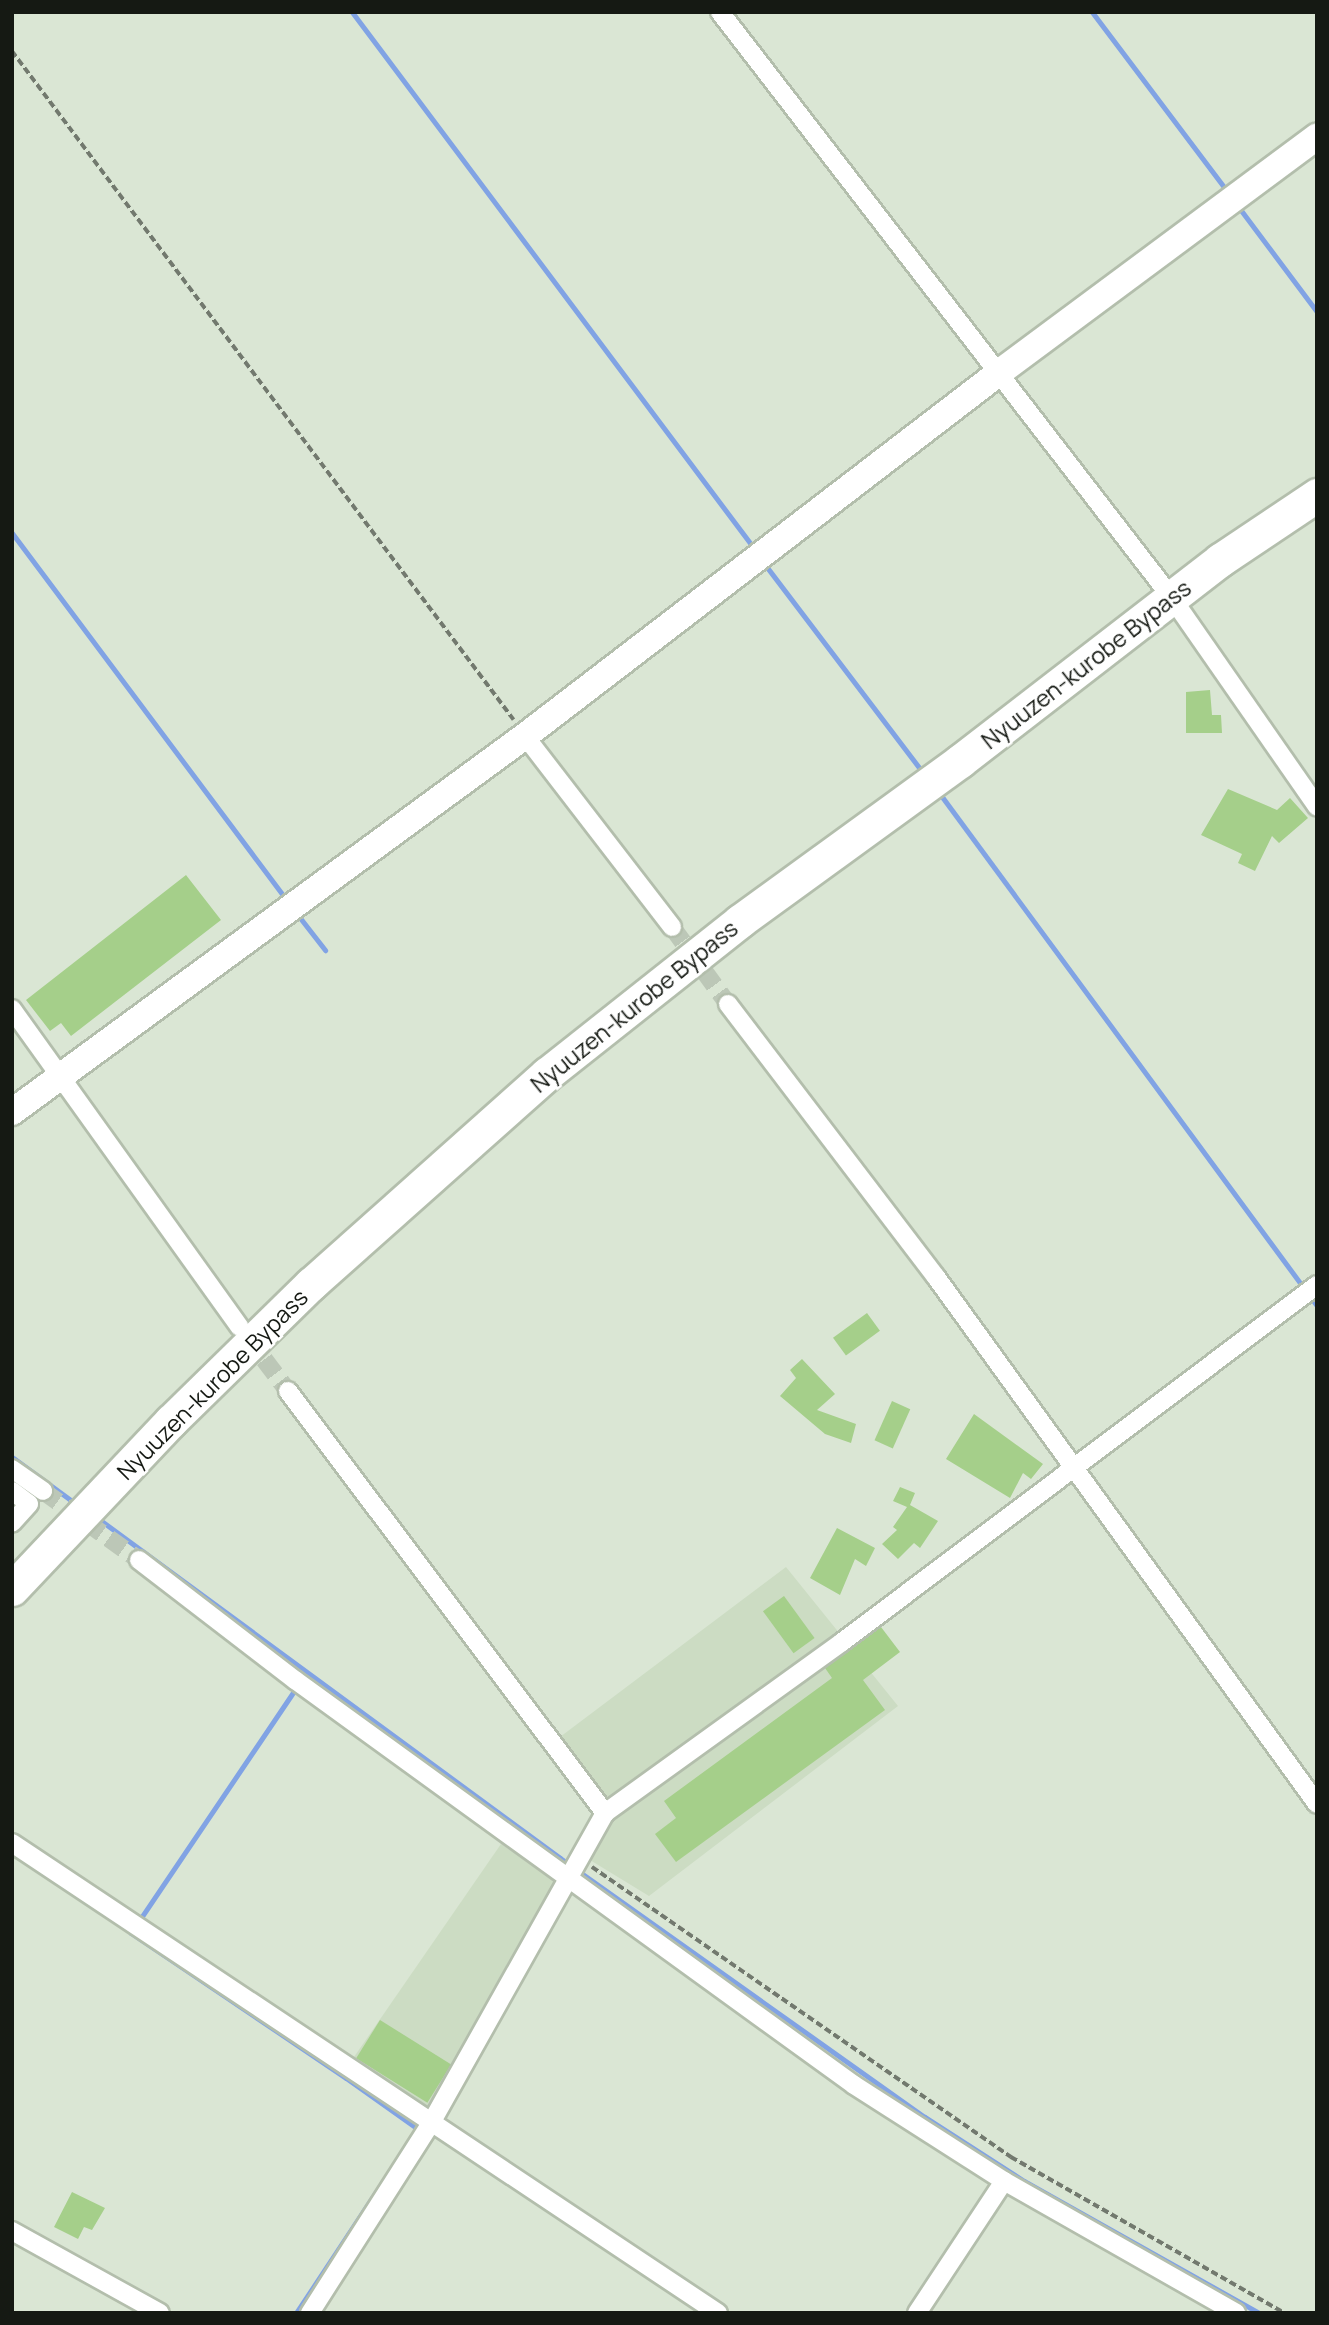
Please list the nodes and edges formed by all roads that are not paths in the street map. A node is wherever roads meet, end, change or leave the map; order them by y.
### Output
1 (720, 12) edge
2 (1317, 137) edge
3 (996, 374) junction
4 (1317, 495) edge
5 (1172, 598) junction
6 (525, 736) junction
7 (1317, 807) edge
8 (672, 928) tunnel mouth
9 (728, 1004) tunnel mouth
10 (12, 1009) edge
11 (61, 1075) junction
12 (12, 1112) edge
13 (1317, 1285) edge
14 (240, 1326) tunnel mouth
15 (288, 1391) tunnel mouth
16 (1074, 1467) junction
17 (12, 1469) edge
18 (12, 1491) edge
19 (43, 1491) tunnel mouth
20 (12, 1523) edge
21 (139, 1560) tunnel mouth
22 (12, 1589) edge
23 (1317, 1804) edge
24 (605, 1813) junction
25 (12, 1843) edge
26 (568, 1880) junction
27 (431, 2123) junction
28 (1004, 2181) junction
29 (12, 2231) edge
30 (160, 2313) edge
31 (310, 2313) edge
32 (718, 2313) edge
33 (917, 2313) edge
34 (1236, 2313) edge

1 - 3 street
2 - 3 street
3 - 5 street
3 - 6 street
4 - 5 highway, Nyuuzen-kurobe Bypass
5 - 7 street
5 - 22 highway, Nyuuzen-kurobe Bypass
6 - 8 street
6 - 11 street
9 - 16 street
10 - 11 street
11 - 12 street
11 - 14 street
13 - 16 street
15 - 24 street
16 - 23 street
16 - 24 street
17 - 19 street
18 - 20 street
21 - 26 street
24 - 26 street
25 - 27 street
26 - 27 street
26 - 28 street
27 - 31 street
27 - 32 street
28 - 33 street
28 - 34 street
29 - 30 street

